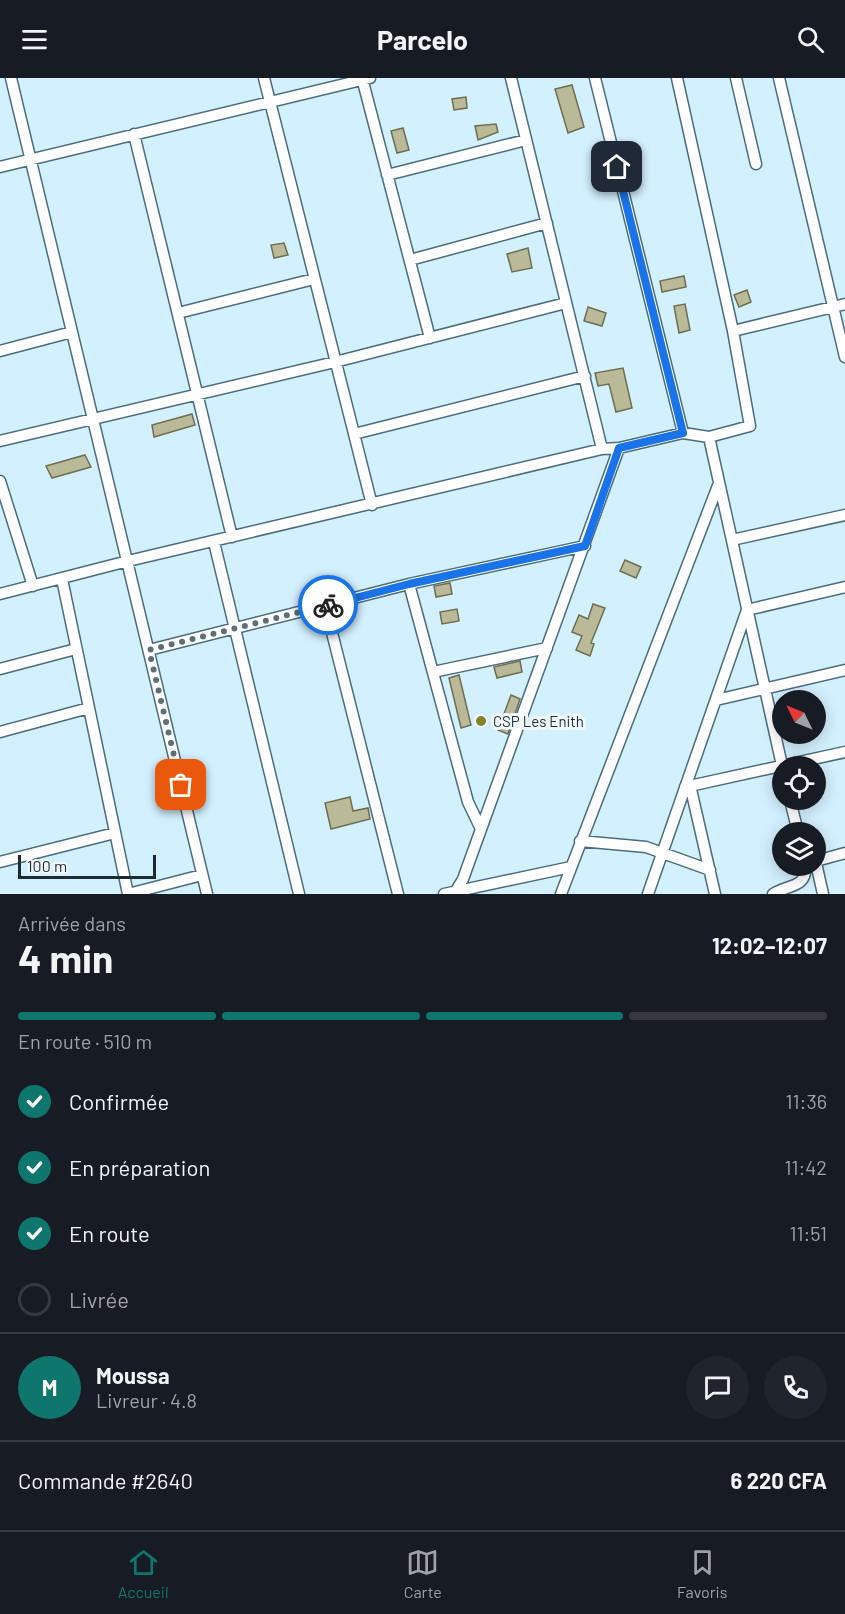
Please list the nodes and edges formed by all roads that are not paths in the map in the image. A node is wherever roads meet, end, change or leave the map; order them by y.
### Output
1 (11, 78) edge
2 (264, 78) edge
3 (511, 78) edge
4 (595, 78) edge
5 (677, 78) edge
6 (736, 78) edge
7 (779, 78) edge
8 (365, 79) edge
9 (270, 101) junction
10 (134, 135) junction
11 (526, 140) junction
12 (31, 160) junction
13 (756, 164) dead end
14 (0, 167) edge
15 (387, 175) junction
16 (547, 223) junction
17 (410, 260) junction
18 (314, 279) junction
19 (566, 303) junction
20 (845, 303) edge
21 (833, 306) junction
22 (178, 313) junction
23 (733, 331) junction
24 (72, 332) junction
25 (430, 338) junction
26 (0, 351) edge
27 (845, 357) edge
28 (335, 362) junction
29 (585, 376) junction
30 (197, 395) junction
31 (93, 419) junction
32 (683, 433) junction
33 (354, 434) junction
34 (709, 437) junction
35 (0, 441) edge
36 (619, 448) junction
37 (602, 449) junction
38 (0, 481) edge
39 (719, 483) junction
40 (372, 505) junction
41 (845, 515) edge
42 (232, 537) junction
43 (732, 540) junction
44 (214, 542) junction
45 (585, 546) junction
46 (128, 561) junction
47 (62, 579) junction
48 (409, 584) junction
49 (33, 586) junction
50 (845, 587) edge
51 (0, 594) edge
52 (325, 605) junction
53 (747, 610) junction
54 (235, 628) junction
55 (547, 648) junction
56 (76, 650) junction
57 (149, 650) junction
58 (0, 669) edge
59 (845, 670) edge
60 (433, 672) junction
61 (765, 688) junction
62 (716, 700) junction
63 (89, 708) junction
64 (0, 732) edge
65 (845, 752) edge
66 (780, 756) edge
67 (826, 757) edge
68 (772, 770) edge
69 (688, 786) junction
70 (481, 829) junction
71 (115, 833) junction
72 (580, 841) junction
73 (663, 852) junction
74 (845, 853) edge
75 (826, 859) edge
76 (0, 862) edge
77 (571, 867) junction
78 (710, 870) junction
79 (202, 875) junction
80 (804, 876) edge
81 (819, 876) edge
82 (452, 893) edge
83 (128, 894) edge
84 (207, 894) edge
85 (299, 894) edge
86 (398, 894) edge
87 (561, 894) edge
88 (648, 894) edge
89 (715, 894) edge
90 (773, 894) edge
91 (823, 894) edge

1 - 12 street
2 - 9 street
3 - 11 street
4 - 32 street
5 - 23 street
6 - 13 street
7 - 21 street
8 - 9 street
8 - 15 street
9 - 10 street
9 - 18 street
10 - 12 street
10 - 22 street
11 - 15 street
11 - 16 street
12 - 14 street
12 - 24 street
15 - 17 street
16 - 17 street
16 - 19 street
17 - 25 street
18 - 22 street
18 - 28 street
19 - 25 street
19 - 29 street
20 - 21 street
21 - 23 street
21 - 27 street
22 - 30 street
23 - 34 street
24 - 26 street
24 - 31 street
25 - 28 street
28 - 30 street
28 - 33 street
29 - 33 street
29 - 37 street
30 - 31 street
30 - 42 street
31 - 35 street
31 - 46 street
32 - 34 street
32 - 36 street
33 - 40 street
34 - 39 street
36 - 37 street
36 - 45 street
37 - 40 street
38 - 49 street
39 - 43 street
39 - 72 street
40 - 42 street
41 - 43 street
42 - 44 street
43 - 53 street
44 - 46 street
44 - 54 street
45 - 48 street
45 - 55 street
46 - 47 street
46 - 57 street
47 - 49 street
47 - 56 street
48 - 52 street
48 - 60 street
49 - 51 street
50 - 53 street
52 - 54 street
52 - 86 street
53 - 61 street
53 - 62 street
54 - 57 street
54 - 85 street
55 - 60 street
55 - 70 street
56 - 58 street
56 - 63 street
57 - 79 street
59 - 61 street
60 - 70 street
61 - 62 street
61 - 66 street
62 - 69 street
63 - 64 street
63 - 71 street
65 - 67 street
68 - 69 street
69 - 73 street
69 - 78 street
70 - 82 street
71 - 76 street
71 - 83 street
72 - 73 street
72 - 77 street
73 - 78 street
73 - 88 street
74 - 75 street
77 - 82 street
77 - 87 street
78 - 89 street
79 - 83 street
79 - 84 street
80 - 90 street
81 - 91 street

